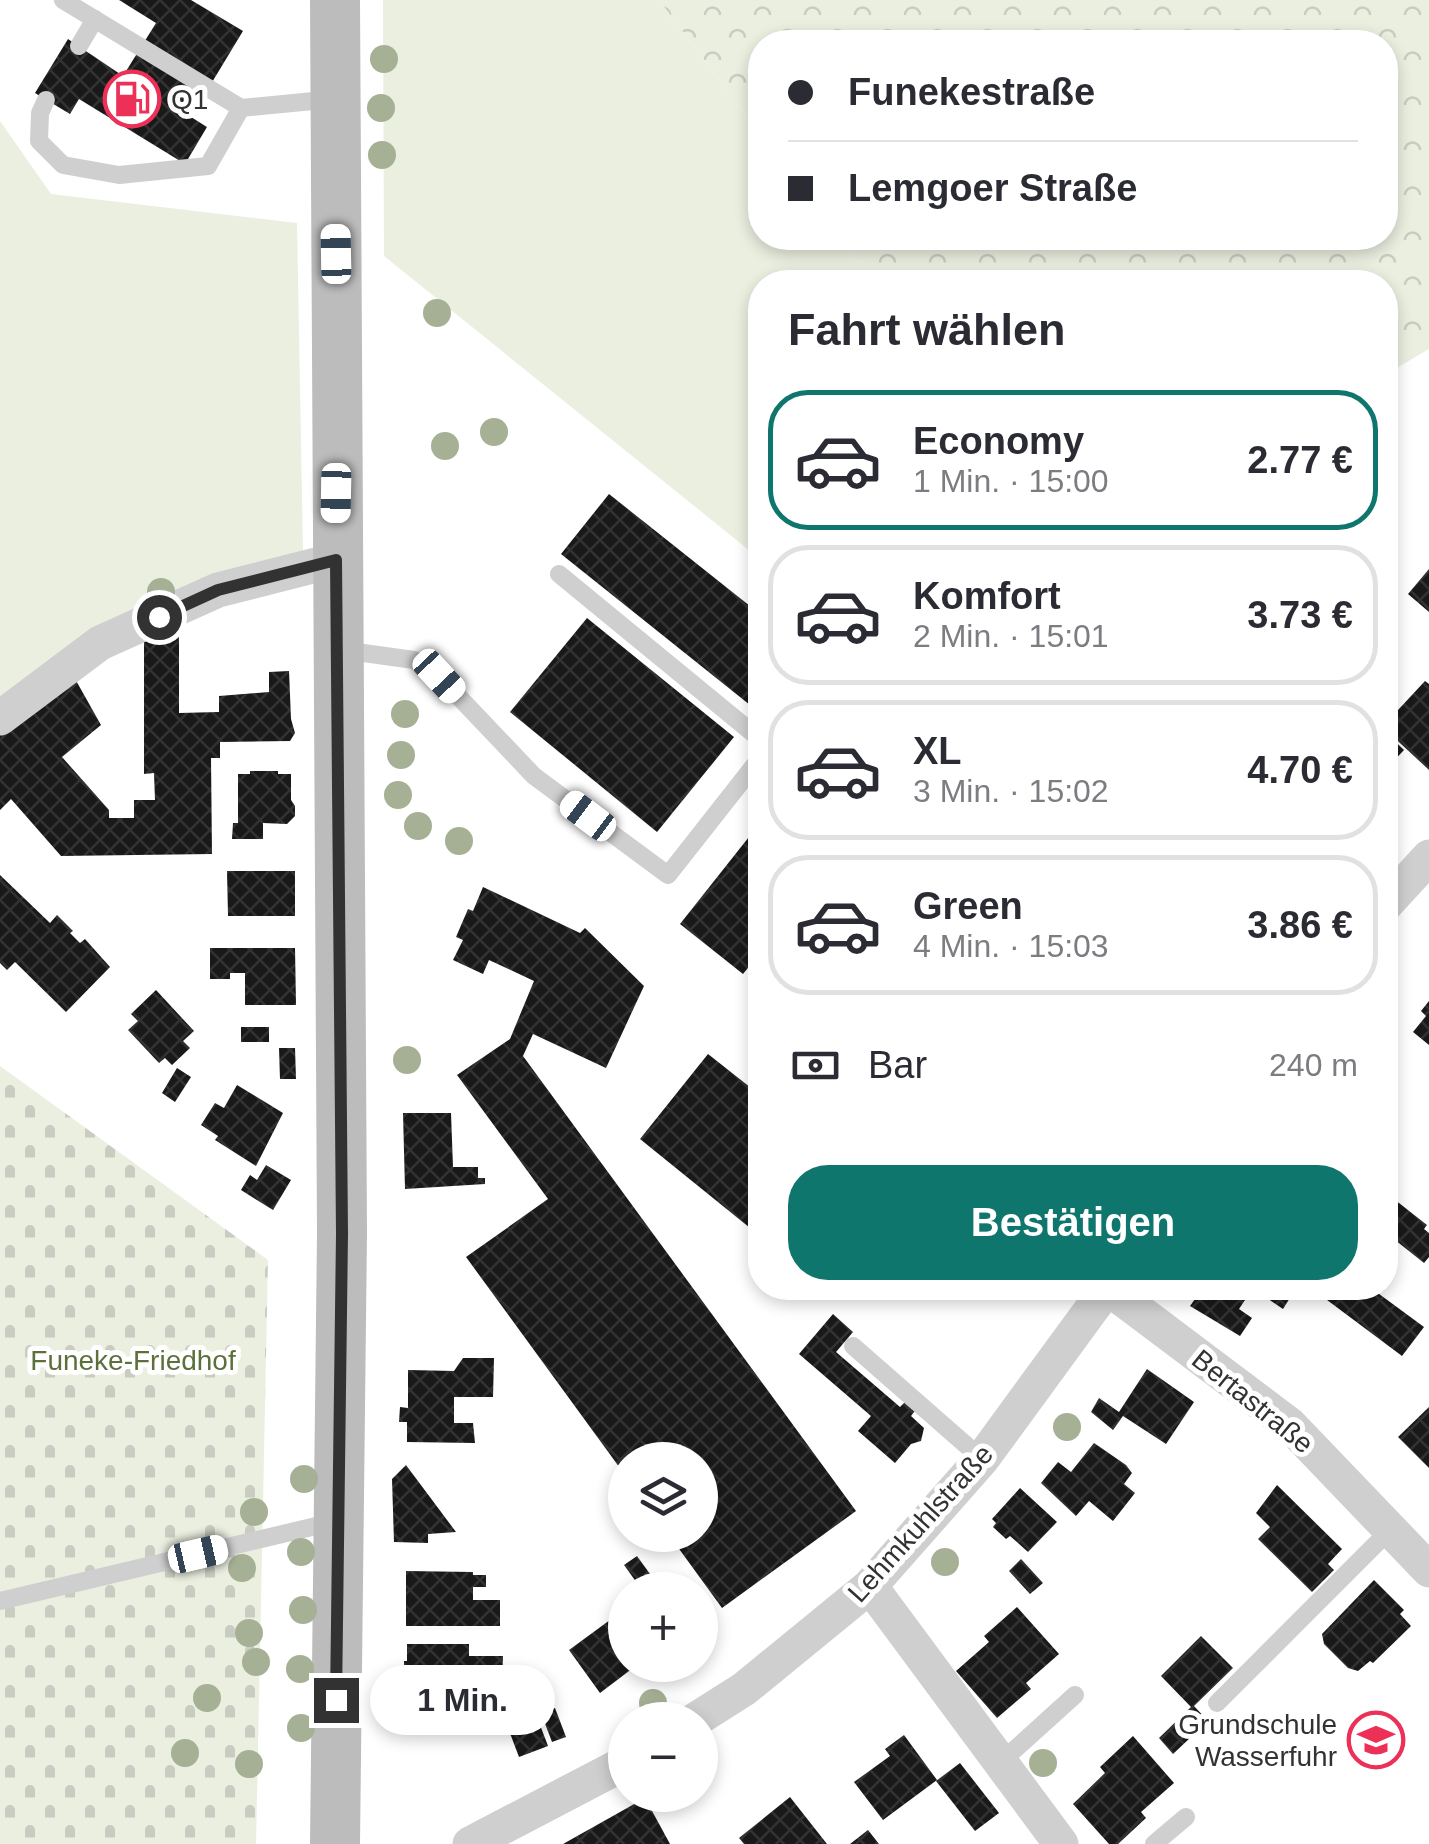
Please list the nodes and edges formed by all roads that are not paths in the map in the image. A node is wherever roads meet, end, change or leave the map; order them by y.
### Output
1 (63, 0) edge
2 (335, 0) edge
3 (94, 20) junction
4 (79, 46) dead end
5 (334, 99) junction
6 (46, 100) dead end
7 (240, 108) junction
8 (336, 560) junction
9 (560, 574) dead end
10 (336, 650) junction
11 (0, 718) edge
12 (748, 729) edge
13 (748, 773) edge
14 (1429, 857) edge
15 (1398, 891) edge
16 (1099, 1300) edge
17 (1124, 1300) edge
18 (853, 1346) dead end
19 (982, 1459) junction
20 (338, 1521) junction
21 (1391, 1530) junction
22 (1429, 1570) edge
23 (870, 1586) junction
24 (0, 1601) edge
25 (1075, 1696) dead end
26 (1216, 1703) dead end
27 (718, 1706) edge
28 (1001, 1762) junction
29 (608, 1772) edge
30 (1186, 1817) dead end
31 (335, 1844) edge
32 (470, 1844) edge
33 (1061, 1844) edge
34 (1154, 1844) edge

1 - 3 lane
2 - 5 street
3 - 4 lane
3 - 7 lane
5 - 7 lane
5 - 8 street
6 - 7 lane
8 - 10 street
8 - 11 street
9 - 12 lane
10 - 13 lane
10 - 20 street
14 - 15 street
16 - 19 street, Lehmkuhlstraße
17 - 21 street, Bertastraße
18 - 19 lane
19 - 23 street, Lehmkuhlstraße
20 - 24 lane
20 - 31 street
21 - 22 street, Bertastraße
21 - 26 lane
23 - 27 street, Lehmkuhlstraße
23 - 28 street
25 - 28 lane
28 - 33 street
29 - 32 street
30 - 34 lane

